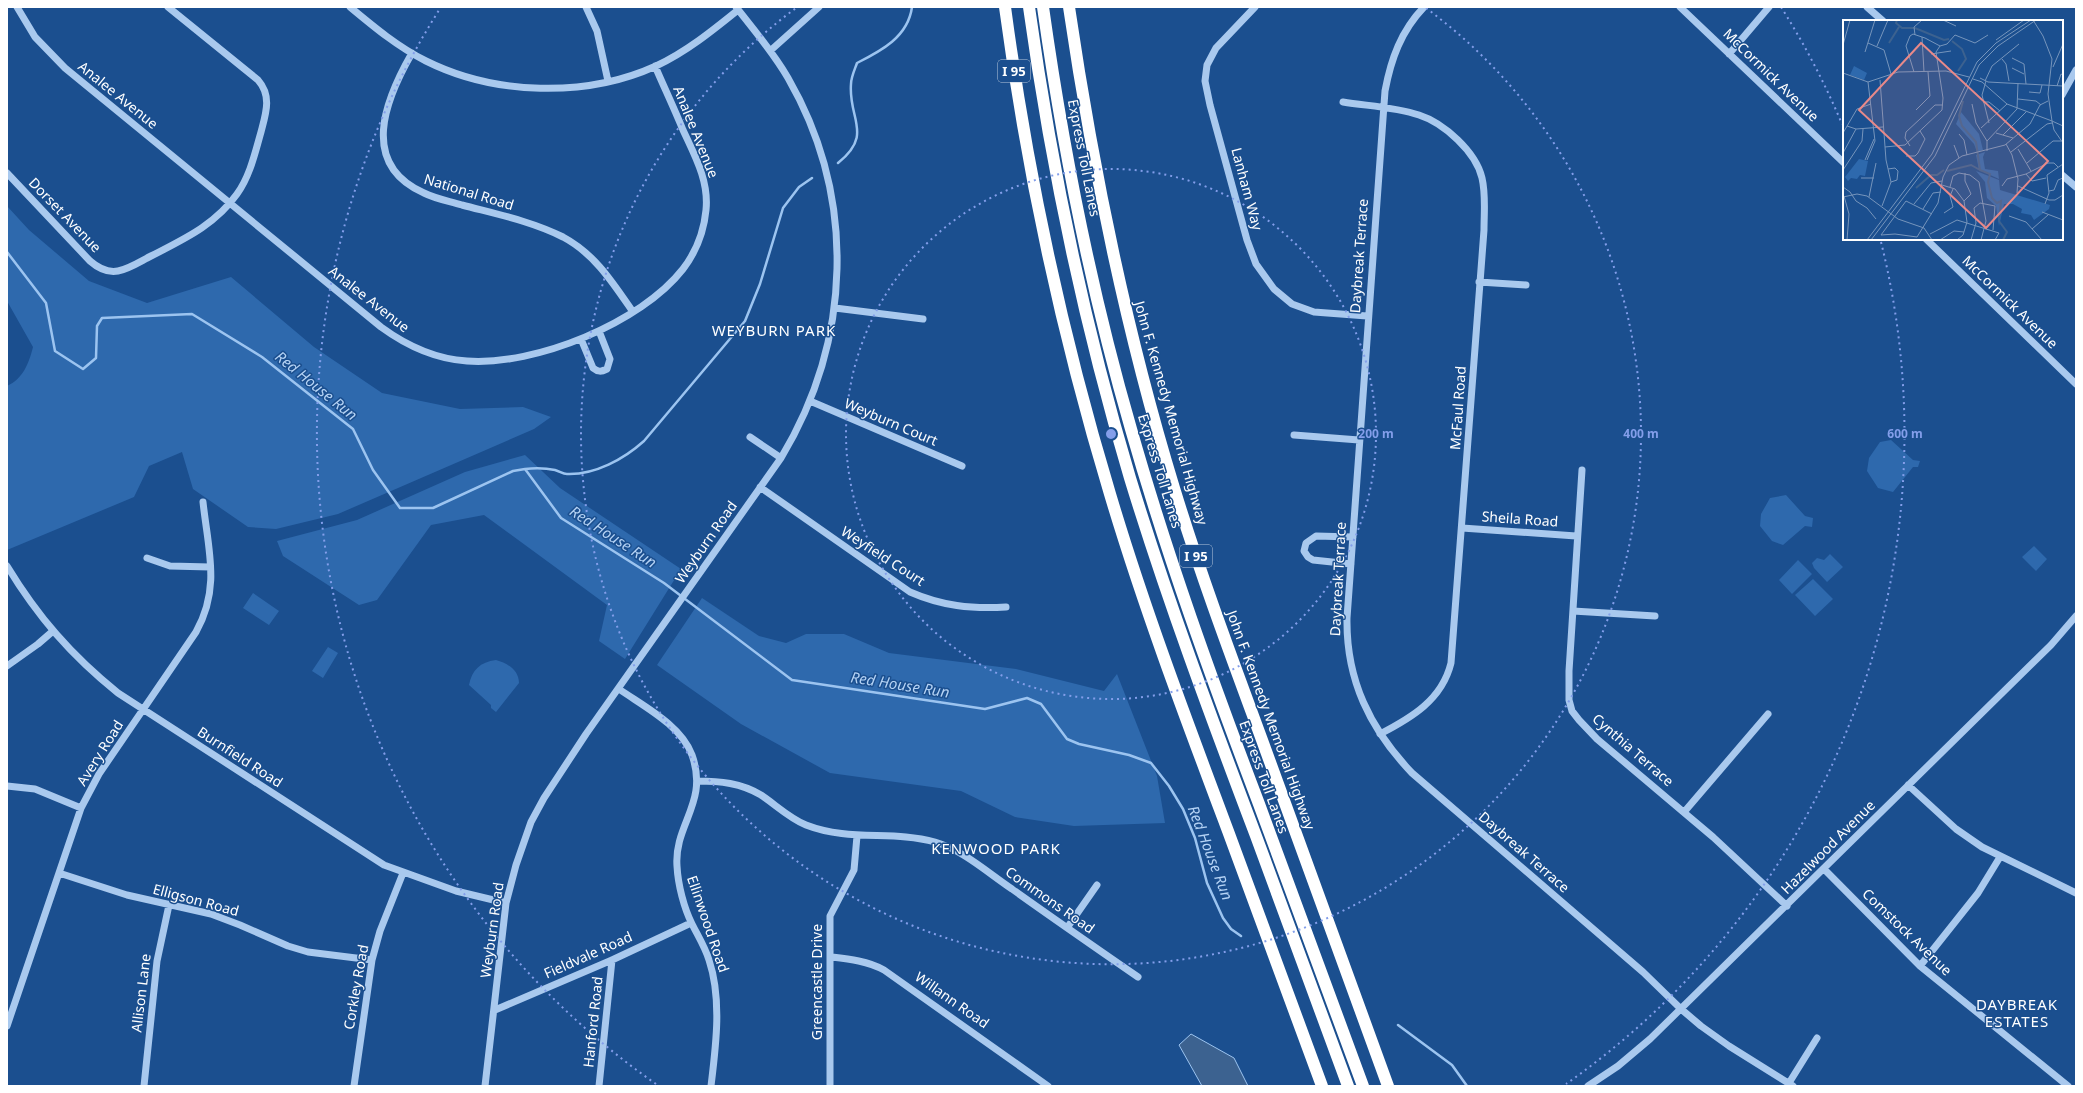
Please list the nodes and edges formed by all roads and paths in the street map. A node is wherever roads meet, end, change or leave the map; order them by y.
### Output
1 (17, 7) edge
2 (168, 7) edge
3 (350, 7) edge
4 (586, 7) edge
5 (819, 7) edge
6 (1005, 7) edge
7 (1029, 7) edge
8 (1043, 7) edge
9 (1069, 7) edge
10 (1255, 7) edge
11 (1424, 7) edge
12 (1680, 7) edge
13 (1769, 7) edge
14 (1867, 7) edge
15 (737, 8) edge
16 (1882, 20) edge
17 (770, 51) junction
18 (412, 53) junction
19 (1729, 54) junction
20 (655, 66) junction
21 (2076, 70) edge
22 (608, 81) junction
23 (2063, 93) edge
24 (1343, 102) dead end
25 (1383, 109) junction
26 (1843, 162) edge
27 (7, 173) edge
28 (2063, 176) edge
29 (2076, 187) edge
30 (230, 203) junction
31 (1927, 240) edge
32 (1480, 282) junction
33 (1526, 286) dead end
34 (835, 308) junction
35 (633, 312) junction
36 (1367, 316) junction
37 (923, 319) dead end
38 (599, 331) junction
39 (581, 340) junction
40 (2076, 384) edge
41 (810, 401) junction
42 (1294, 435) dead end
43 (750, 437) dead end
44 (1359, 440) junction
45 (781, 458) junction
46 (962, 466) dead end
47 (1582, 470) dead end
48 (760, 487) junction
49 (203, 502) dead end
50 (1462, 528) junction
51 (1576, 536) junction
52 (1353, 537) junction
53 (147, 558) dead end
54 (1351, 564) junction
55 (7, 566) edge
56 (210, 567) junction
57 (1006, 607) dead end
58 (1573, 612) junction
59 (1655, 616) dead end
60 (2076, 616) edge
61 (53, 631) junction
62 (7, 666) edge
63 (619, 689) junction
64 (143, 709) junction
65 (1768, 714) dead end
66 (1380, 734) junction
67 (697, 781) junction
68 (1908, 785) junction
69 (7, 786) edge
70 (81, 808) junction
71 (1685, 811) junction
72 (857, 836) junction
73 (2000, 857) junction
74 (1824, 869) junction
75 (59, 873) junction
76 (403, 873) junction
77 (1097, 885) dead end
78 (2076, 893) edge
79 (506, 903) junction
80 (169, 905) junction
81 (1786, 906) junction
82 (691, 923) junction
83 (1067, 928) junction
84 (831, 957) junction
85 (372, 960) junction
86 (612, 960) junction
87 (1920, 966) junction
88 (1138, 977) dead end
89 (1681, 1009) junction
90 (495, 1010) junction
91 (7, 1026) edge
92 (1817, 1038) dead end
93 (1791, 1085) edge
94 (144, 1086) edge
95 (354, 1086) edge
96 (485, 1086) edge
97 (599, 1086) edge
98 (711, 1086) edge
99 (830, 1086) edge
100 (1048, 1086) edge
101 (1322, 1086) edge
102 (1348, 1086) edge
103 (1364, 1086) edge
104 (1388, 1086) edge
105 (1588, 1086) edge
106 (2068, 1086) edge

1 - 30 street, Analee Avenue
2 - 30 street
3 - 18 street
4 - 22 street
5 - 17 street
6 - 101 highway, I 95
7 - 102 highway, Express Toll Lanes
8 - 103 highway, Express Toll Lanes
9 - 104 highway, John F. Kennedy Memorial Highway / I 95
10 - 36 street, Lanham Way
11 - 25 street, Daybreak Terrace
12 - 19 street, McCormick Avenue
13 - 19 street
14 - 16 street
15 - 17 street, Weyburn Road
15 - 20 street
17 - 34 street, Weyburn Road
18 - 22 street
18 - 35 street, National Road
19 - 26 street, McCormick Avenue
20 - 22 street
20 - 35 street, Analee Avenue
21 - 23 street
24 - 25 street, McFaul Road
25 - 32 street, McFaul Road
25 - 36 street, Daybreak Terrace
27 - 30 street, Dorset Avenue
28 - 29 street
30 - 39 street, Analee Avenue
31 - 40 street, McCormick Avenue
32 - 33 street
32 - 50 street, McFaul Road
34 - 37 street
34 - 41 street, Weyburn Road
35 - 38 street, Analee Avenue
36 - 44 street, Daybreak Terrace
38 - 39 street, Analee Avenue
38 - 39 street
41 - 45 street, Weyburn Road
41 - 46 street, Weyburn Court
42 - 44 street
43 - 45 street
44 - 52 street, Daybreak Terrace
45 - 48 street, Weyburn Road
47 - 51 street, Cynthia Terrace
48 - 57 street, Weyfield Court
48 - 63 street, Weyburn Road
49 - 56 street, Avery Road
50 - 51 street, Sheila Road
50 - 66 street, McFaul Road
51 - 58 street, Cynthia Terrace
52 - 54 street, Daybreak Terrace
52 - 54 street
53 - 56 street
54 - 66 street, Daybreak Terrace
55 - 61 street, Burnfield Road
56 - 64 street, Avery Road
58 - 59 street
58 - 71 street, Cynthia Terrace
60 - 68 street, Hazelwood Avenue
61 - 62 street
61 - 64 street, Burnfield Road
63 - 67 street, Ellinwood Road
63 - 79 street, Weyburn Road
64 - 70 street, Avery Road
64 - 76 street, Burnfield Road
65 - 71 street
66 - 89 street, Daybreak Terrace
67 - 72 street, Commons Road
67 - 82 street, Ellinwood Road
68 - 73 street
68 - 74 street, Hazelwood Avenue
69 - 70 street
70 - 75 street, Avery Road
71 - 81 street, Cynthia Terrace
72 - 83 street, Commons Road
72 - 84 street, Greencastle Drive
73 - 78 street
73 - 87 street
74 - 81 street, Hazelwood Avenue
74 - 87 street, Comstock Avenue
75 - 80 street, Elligson Road
75 - 91 street, Avery Road
76 - 79 street, Burnfield Road
76 - 85 street, Corkley Road
77 - 83 street
79 - 90 street, Weyburn Road
80 - 85 street, Elligson Road
80 - 94 street, Allison Lane
81 - 89 street, Hazelwood Avenue
82 - 86 street, Fieldvale Road
82 - 98 street, Ellinwood Road
83 - 88 street, Commons Road
84 - 99 street, Greencastle Drive
84 - 100 street, Willann Road
85 - 95 street, Corkley Road
86 - 90 street, Fieldvale Road
86 - 97 street, Hanford Road
87 - 106 street, Comstock Avenue
89 - 93 street, Daybreak Terrace
89 - 105 street, Hazelwood Avenue
90 - 96 street, Weyburn Road
92 - 93 street

